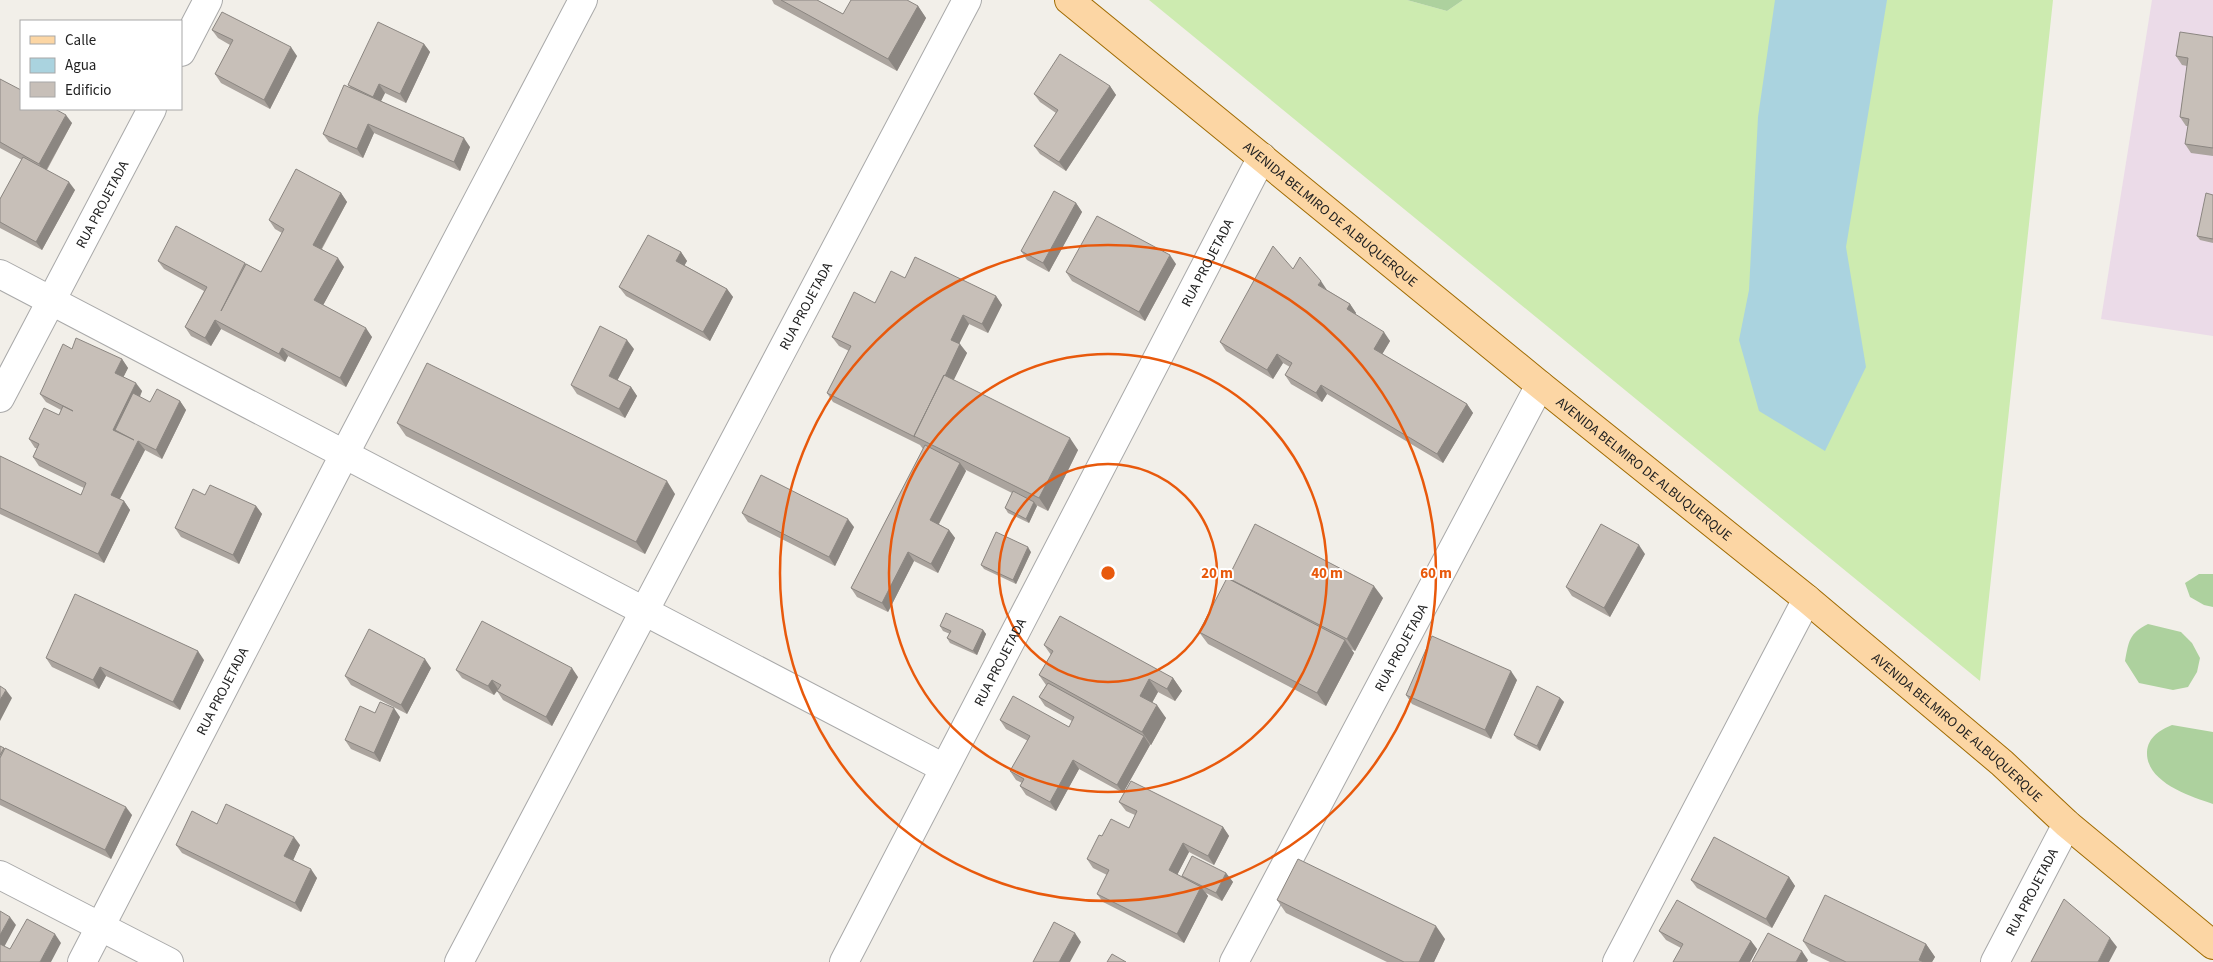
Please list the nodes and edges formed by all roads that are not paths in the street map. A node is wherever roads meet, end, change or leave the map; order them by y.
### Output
1 (208, 0) edge
2 (583, 0) edge
3 (966, 0) edge
4 (1069, 0) edge
5 (182, 50) edge
6 (151, 110) edge
7 (1262, 157) junction
8 (0, 274) edge
9 (51, 301) junction
10 (1540, 385) junction
11 (0, 398) edge
12 (344, 455) junction
13 (1807, 599) junction
14 (643, 611) junction
15 (944, 768) junction
16 (2067, 824) junction
17 (0, 875) edge
18 (100, 927) junction
19 (2213, 945) edge
20 (82, 962) edge
21 (169, 962) edge
22 (459, 962) edge
23 (844, 962) edge
24 (1234, 962) edge
25 (1617, 962) edge
26 (1995, 962) edge

1 - 5 street
2 - 12 street, RUA PROJETADA
3 - 14 street, RUA PROJETADA
4 - 7 main road, AVENIDA BELMIRO DE ALBUQUERQUE
6 - 9 street, RUA PROJETADA
7 - 10 main road, AVENIDA BELMIRO DE ALBUQUERQUE
7 - 15 street, RUA PROJETADA
8 - 9 street
9 - 11 street, RUA PROJETADA
9 - 12 street
10 - 13 main road, AVENIDA BELMIRO DE ALBUQUERQUE
10 - 24 street, RUA PROJETADA
12 - 14 street
12 - 18 street, RUA PROJETADA
13 - 16 main road, AVENIDA BELMIRO DE ALBUQUERQUE
13 - 25 street
14 - 15 street
14 - 22 street, RUA PROJETADA
15 - 23 street, RUA PROJETADA
16 - 19 main road, AVENIDA BELMIRO DE ALBUQUERQUE
16 - 26 street, RUA PROJETADA
17 - 18 street
18 - 20 street, RUA PROJETADA
18 - 21 street

